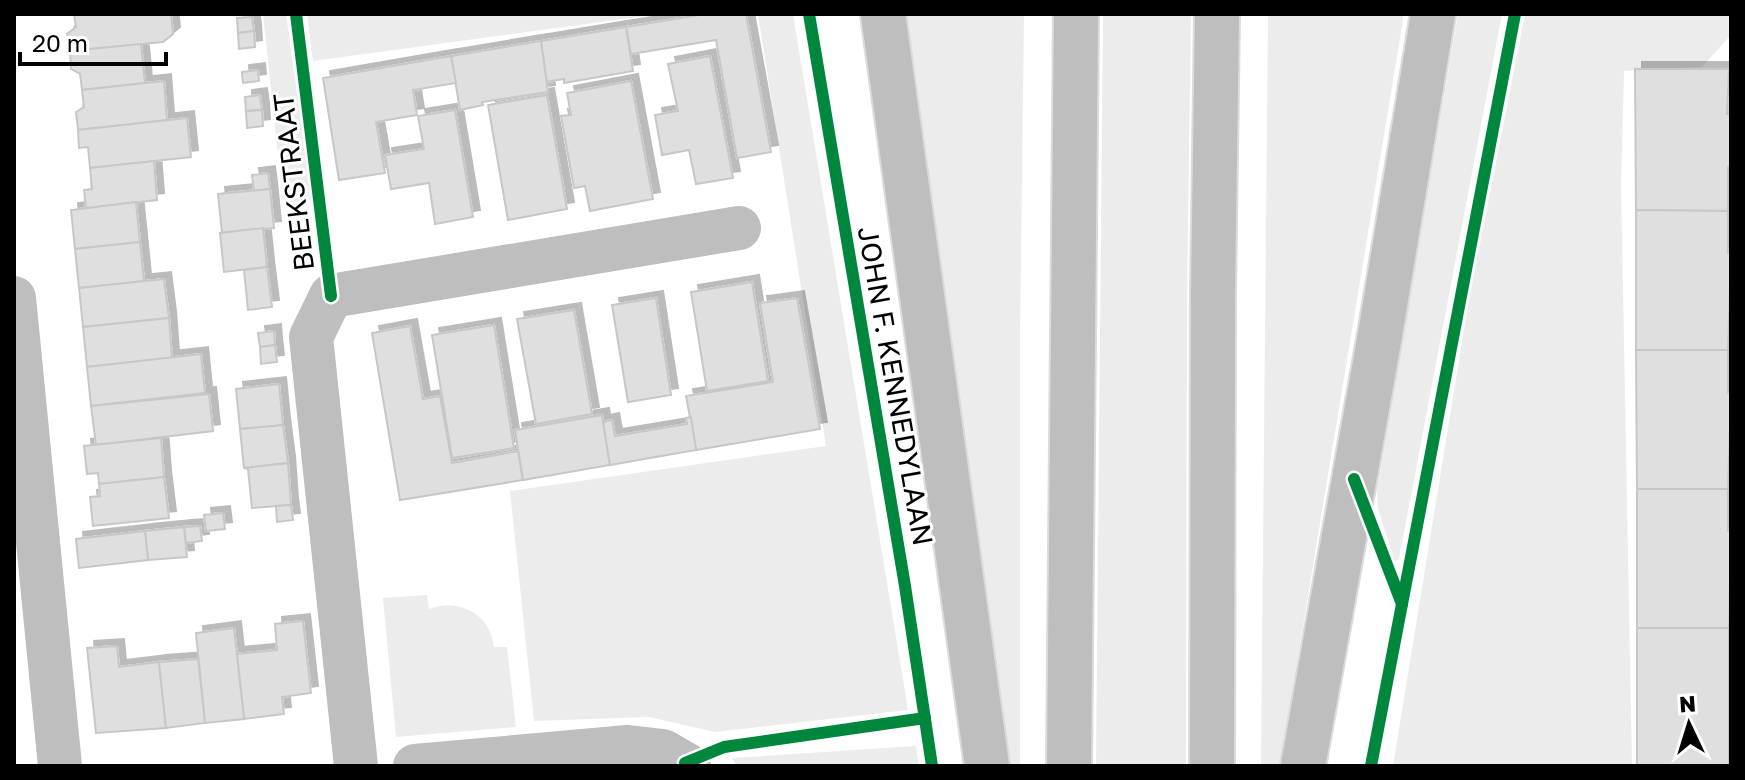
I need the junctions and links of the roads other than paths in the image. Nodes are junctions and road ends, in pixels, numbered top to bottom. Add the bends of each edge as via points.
1 (883, 14) edge
2 (1076, 14) edge
3 (1217, 14) edge
4 (1433, 14) edge
5 (739, 228) dead end
6 (14, 298) edge
7 (60, 766) edge
8 (356, 766) edge
9 (415, 766) edge
10 (689, 766) edge
11 (987, 766) edge
12 (1069, 766) edge
13 (1212, 766) edge
14 (1303, 766) edge

1 - 11 main road
2 - 12 main road
3 - 13 main road
4 - 14 main road
5 - 8 main road, BEEKSTRAAT via 331,296 311,337
6 - 7 main road
9 - 10 main road via 628,747 663,751

